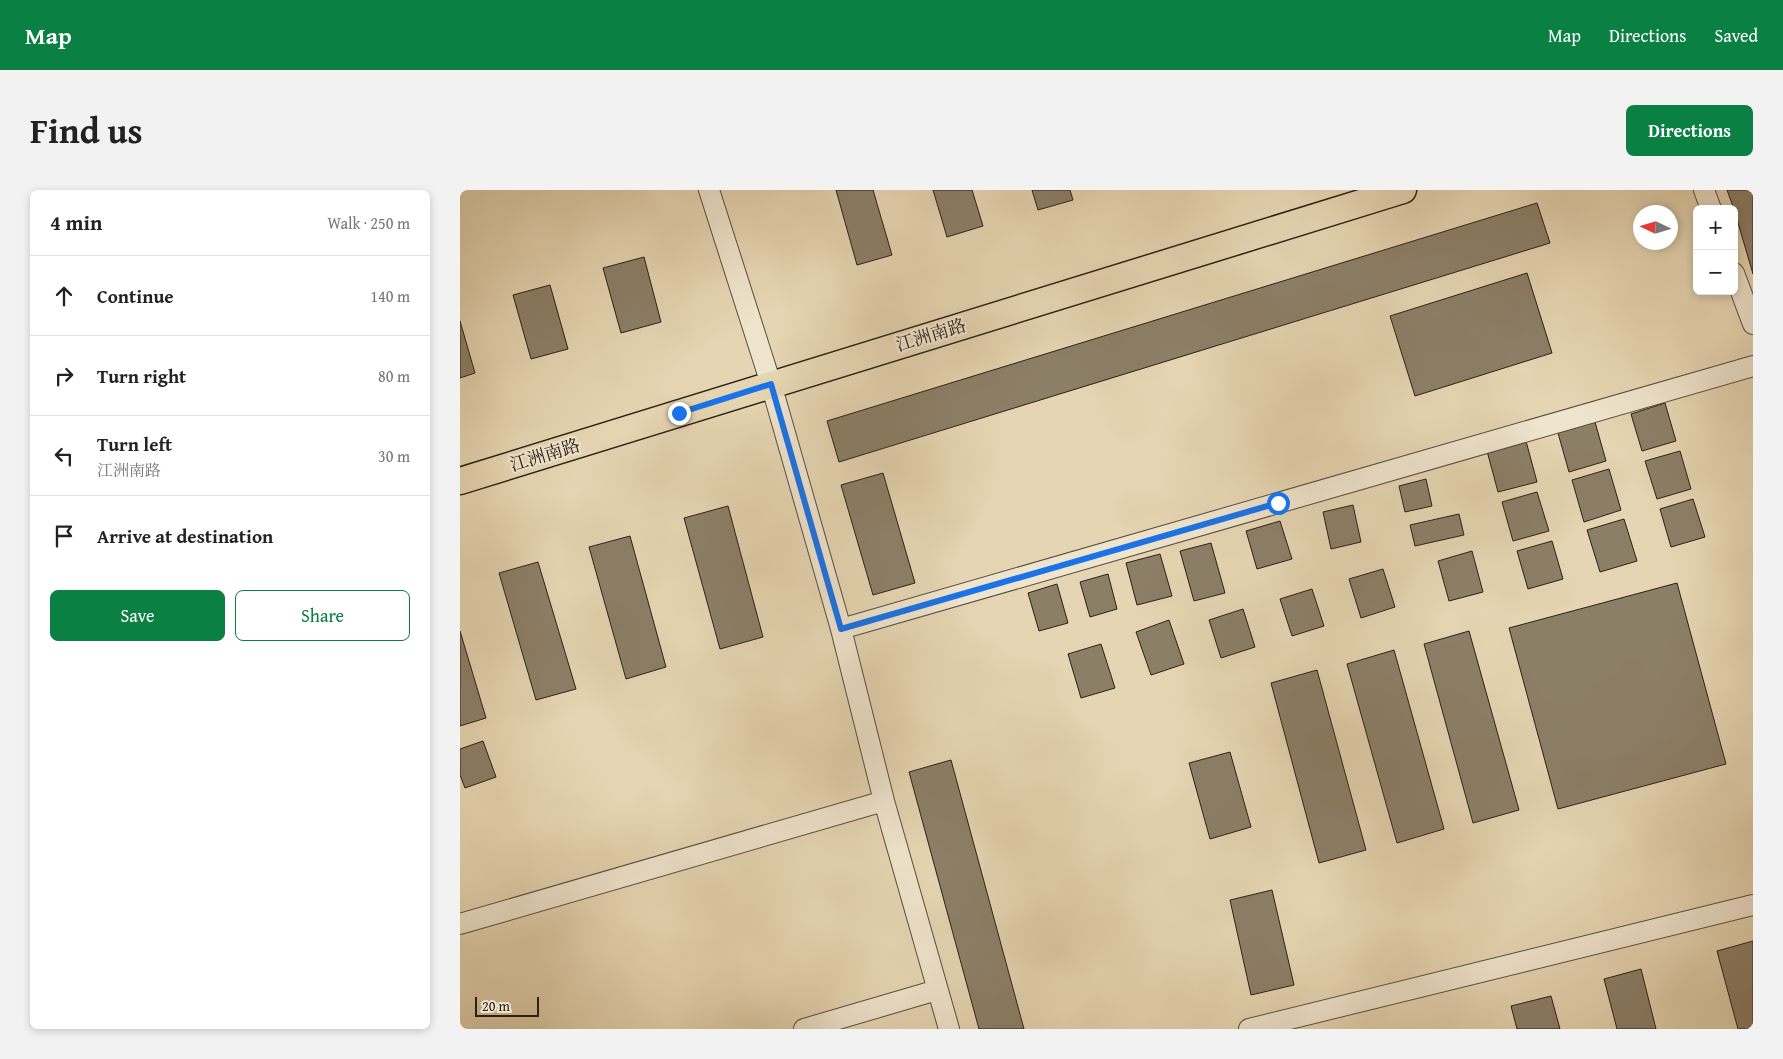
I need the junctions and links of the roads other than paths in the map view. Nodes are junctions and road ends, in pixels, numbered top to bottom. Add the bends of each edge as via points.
1 (709, 190) edge
2 (1403, 190) edge
3 (1704, 190) edge
4 (1710, 205) edge
5 (1738, 284) edge
6 (1753, 324) edge
7 (1753, 366) edge
8 (771, 384) junction
9 (460, 481) edge
10 (841, 629) junction
11 (884, 801) junction
12 (1753, 905) edge
13 (460, 924) edge
14 (937, 990) junction
15 (804, 1029) edge
16 (949, 1029) edge
17 (1249, 1029) edge

1 - 8 street
2 - 8 main road, 江洲南路
3 - 4 street
5 - 6 street
7 - 10 street
8 - 9 main road, 江洲南路
8 - 10 street
10 - 11 street
11 - 13 street
11 - 14 street
12 - 17 street
14 - 15 street
14 - 16 street

